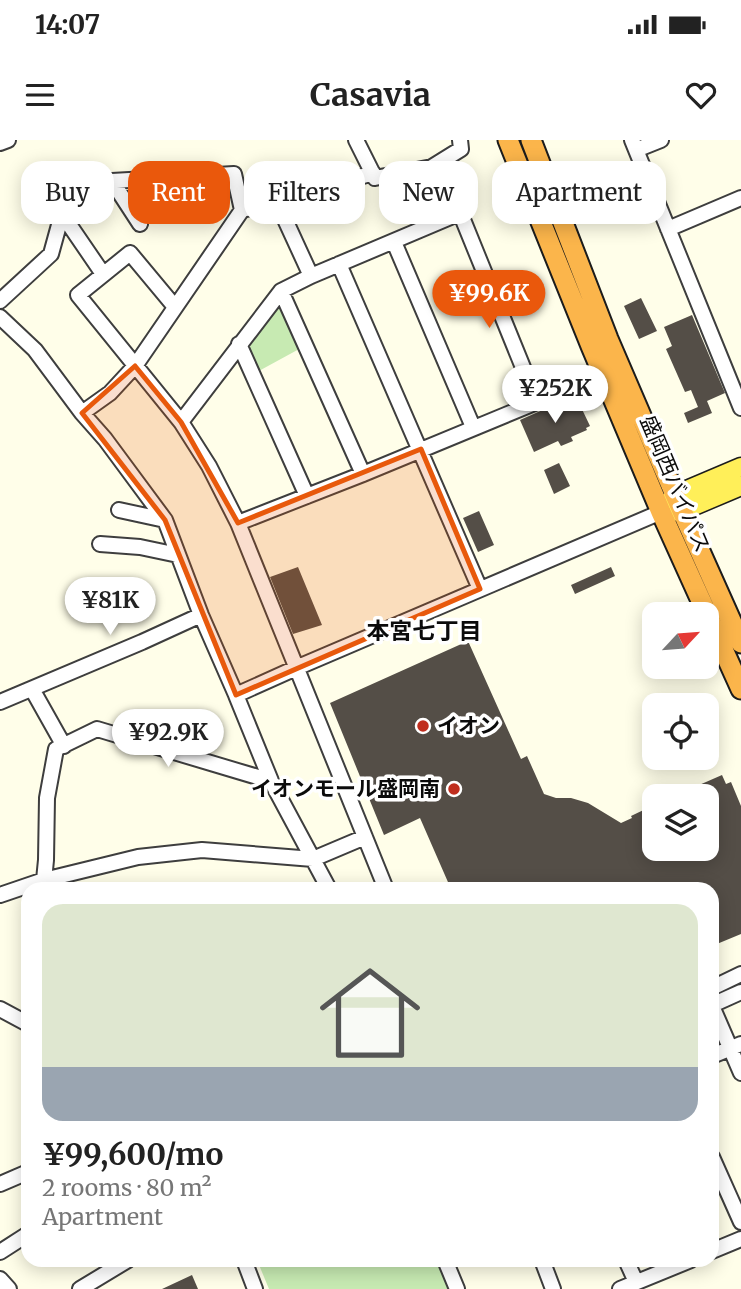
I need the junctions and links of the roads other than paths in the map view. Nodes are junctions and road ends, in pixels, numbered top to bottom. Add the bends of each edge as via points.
1 (8, 140) edge
2 (356, 140) edge
3 (460, 140) edge
4 (508, 140) edge
5 (531, 140) edge
6 (661, 140) edge
7 (0, 143) edge
8 (634, 145) edge
9 (443, 161) edge
10 (373, 173) junction
11 (365, 175) edge
12 (379, 177) edge
13 (114, 181) edge
14 (114, 184) edge
15 (741, 198) edge
16 (128, 206) edge
17 (242, 210) joint
18 (59, 224) edge
19 (69, 224) edge
20 (287, 224) edge
21 (435, 224) edge
22 (464, 224) edge
23 (668, 229) junction
24 (394, 242) junction
25 (339, 264) junction
26 (103, 274) junction
27 (311, 276) junction
28 (281, 291) junction
29 (0, 302) edge
30 (175, 307) junction
31 (0, 317) edge
32 (239, 344) junction
33 (135, 366) junction
34 (583, 382) dead end
35 (537, 402) junction
36 (741, 408) edge
37 (82, 413) junction
38 (181, 422) junction
39 (473, 427) junction
40 (421, 449) junction
41 (741, 467) edge
42 (363, 474) junction
43 (741, 486) edge
44 (307, 496) junction
45 (678, 503) junction
46 (119, 510) dead end
47 (661, 512) junction
48 (165, 520) junction
49 (238, 523) junction
50 (100, 544) dead end
51 (178, 555) junction
52 (481, 589) junction
53 (201, 615) junction
54 (741, 643) edge
55 (296, 668) junction
56 (32, 689) junction
57 (741, 689) edge
58 (236, 695) junction
59 (0, 702) edge
60 (64, 746) junction
61 (271, 781) junction
62 (365, 837) junction
63 (313, 859) junction
64 (44, 880) junction
65 (38, 882) edge
66 (325, 882) edge
67 (383, 882) edge
68 (21, 888) edge
69 (0, 895) edge
70 (741, 974) edge
71 (719, 985) edge
72 (741, 992) edge
73 (719, 1003) edge
74 (0, 1009) edge
75 (719, 1018) edge
76 (21, 1020) edge
77 (736, 1046) edge
78 (719, 1053) edge
79 (741, 1073) edge
80 (719, 1173) edge
81 (21, 1175) edge
82 (0, 1184) edge
83 (741, 1222) edge
84 (21, 1238) edge
85 (741, 1239) edge
86 (719, 1248) edge
87 (0, 1252) edge
88 (116, 1267) edge
89 (247, 1267) edge
90 (448, 1267) edge
91 (545, 1267) edge
92 (627, 1267) edge
93 (675, 1267) edge
94 (0, 1279) edge
95 (628, 1287) edge
96 (9, 1289) edge
97 (80, 1289) edge
98 (255, 1289) edge
99 (457, 1289) edge
100 (554, 1289) edge

1 - 7 street
2 - 10 street
3 - 9 street via 461,149
4 - 47 highway, 盛岡西バイパス
5 - 45 highway, 盛岡西バイパス
6 - 8 street
8 - 23 street
10 - 11 street
10 - 12 street
13 - 17 street via 234,174
14 - 16 street
15 - 23 street
17 - 30 street
18 - 29 street via 51,254
19 - 26 street
20 - 27 street
21 - 24 street
22 - 35 street
23 - 36 street
24 - 25 street
24 - 39 street
25 - 27 street
25 - 40 street
26 - 30 street via 130,253
26 - 33 street via 78,295
27 - 28 street
28 - 32 street
28 - 42 street
30 - 33 street
31 - 37 street via 35,350
32 - 38 street
32 - 44 street
33 - 37 street via 110,393
33 - 38 street
34 - 35 street
35 - 39 street
37 - 48 street
38 - 49 street
39 - 40 street
40 - 42 street
40 - 52 street
41 - 45 main road
42 - 44 street
43 - 45 main road
44 - 49 street
45 - 47 main road
45 - 54 highway, 盛岡西バイパス
46 - 48 street
47 - 52 street
47 - 57 highway, 盛岡西バイパス
48 - 51 street
49 - 55 street
50 - 51 street
51 - 53 street
52 - 55 street
53 - 56 street
53 - 58 street
55 - 58 street
55 - 62 street
56 - 59 street
56 - 60 street
58 - 61 street
60 - 61 street via 97,729
60 - 64 street via 56,749 47,798
61 - 63 street
62 - 63 street
62 - 67 street
63 - 64 street via 202,850 138,857
63 - 66 street
64 - 65 street
68 - 69 street
70 - 71 street
72 - 73 street
74 - 76 street
75 - 77 street
77 - 78 street
77 - 79 street
80 - 83 street
81 - 82 street
84 - 87 street
85 - 86 street
88 - 97 street
89 - 98 street
90 - 99 street
91 - 100 street
92 - 95 street
93 - 95 street
94 - 96 street

